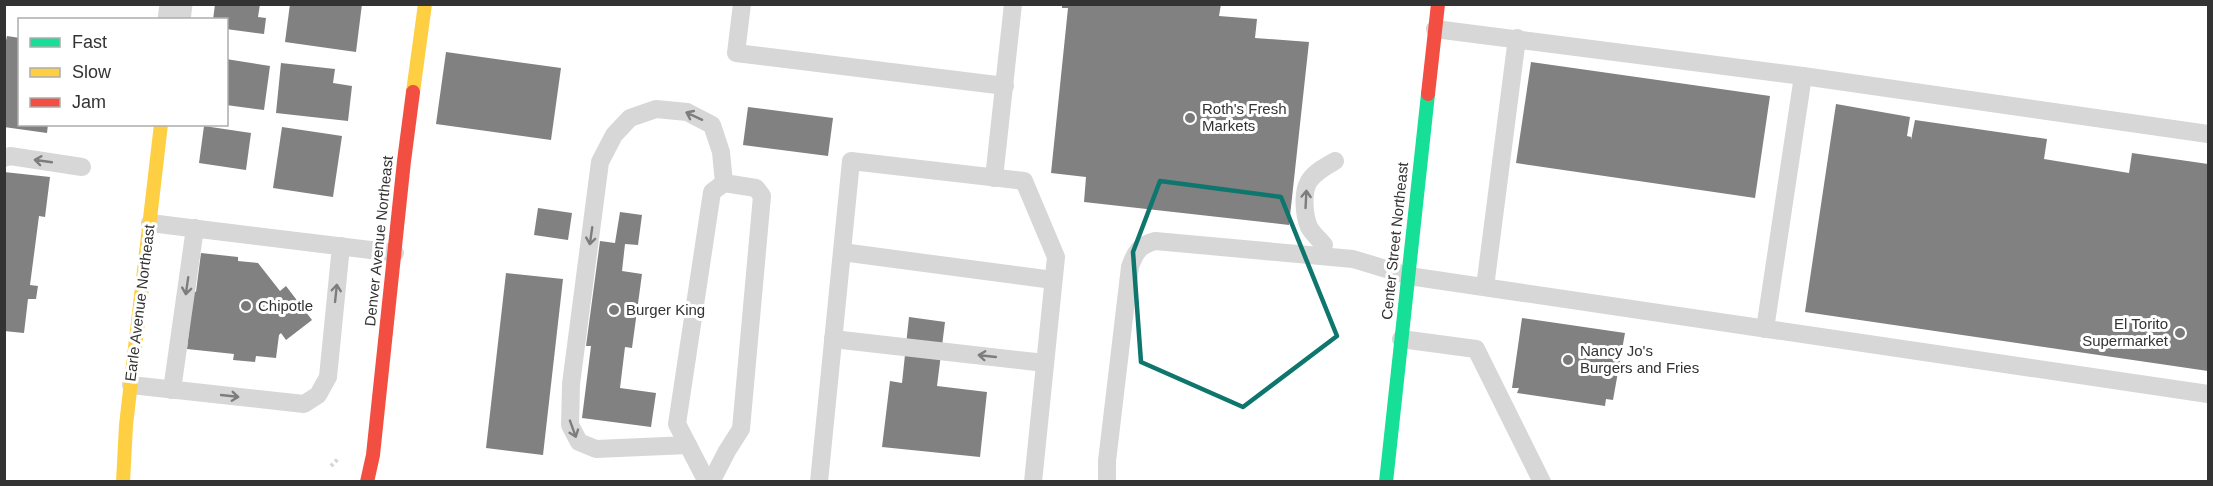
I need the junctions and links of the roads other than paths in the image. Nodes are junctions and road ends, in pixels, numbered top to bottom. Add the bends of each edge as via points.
1 (425, 4) edge
2 (742, 4) edge
3 (1438, 4) edge
4 (1012, 5) edge
5 (1435, 29) junction
6 (1517, 38) junction
7 (1803, 76) junction
8 (1005, 86) junction
9 (161, 126) edge
10 (2208, 134) edge
11 (4, 158) edge
12 (1335, 160) dead end
13 (82, 167) dead end
14 (994, 178) junction
15 (724, 183) junction
16 (150, 223) junction
17 (195, 228) junction
18 (1324, 245) dead end
19 (340, 246) junction
20 (842, 252) junction
21 (395, 253) junction
22 (1408, 276) junction
23 (1053, 280) junction
24 (1485, 287) junction
25 (1765, 328) junction
26 (833, 339) junction
27 (1401, 339) junction
28 (1045, 363) junction
29 (131, 385) junction
30 (172, 390) junction
31 (2208, 394) edge
32 (688, 445) junction
33 (123, 482) edge
34 (367, 482) edge
35 (709, 482) edge
36 (819, 482) edge
37 (1032, 482) edge
38 (1107, 482) edge
39 (1386, 482) edge
40 (1542, 482) edge

1 - 21 street, Denver Avenue Northeast
2 - 8 lane via 735,53
3 - 5 street, Center Street Northeast
4 - 8 lane
5 - 6 lane
5 - 22 street, Center Street Northeast
6 - 7 lane
6 - 24 lane
7 - 10 lane
7 - 25 lane
8 - 14 lane
9 - 16 street, Earle Avenue Northeast
13 -> 11 lane
18 -> 12 lane via 1310,229 1305,195 1309,182
14 - 20 lane via 851,161
14 - 23 lane via 1024,181 1056,256
15 - 32 lane via 712,192 677,424
15 -> 32 lane via 721,152 712,125 687,112 656,109 630,118 614,135 600,162 571,384 570,425 579,442 596,449
15 - 35 lane via 756,188 762,196 741,429
16 - 17 lane
16 - 29 street, Earle Avenue Northeast
17 - 19 lane
17 -> 30 lane
19 - 21 lane
30 -> 19 lane via 304,404 318,395 328,377
20 - 23 lane
20 - 26 lane
21 - 34 street, Denver Avenue Northeast
22 - 24 lane
22 - 27 street, Center Street Northeast
22 - 38 lane via 1353,259 1155,241 1143,244 1130,267
23 - 28 lane
24 - 25 lane
25 - 31 lane
28 -> 26 lane
26 - 36 lane
27 - 39 street, Center Street Northeast
27 - 40 lane via 1476,349
28 - 37 lane
29 - 30 lane
29 - 33 street, Earle Avenue Northeast
32 - 35 lane

